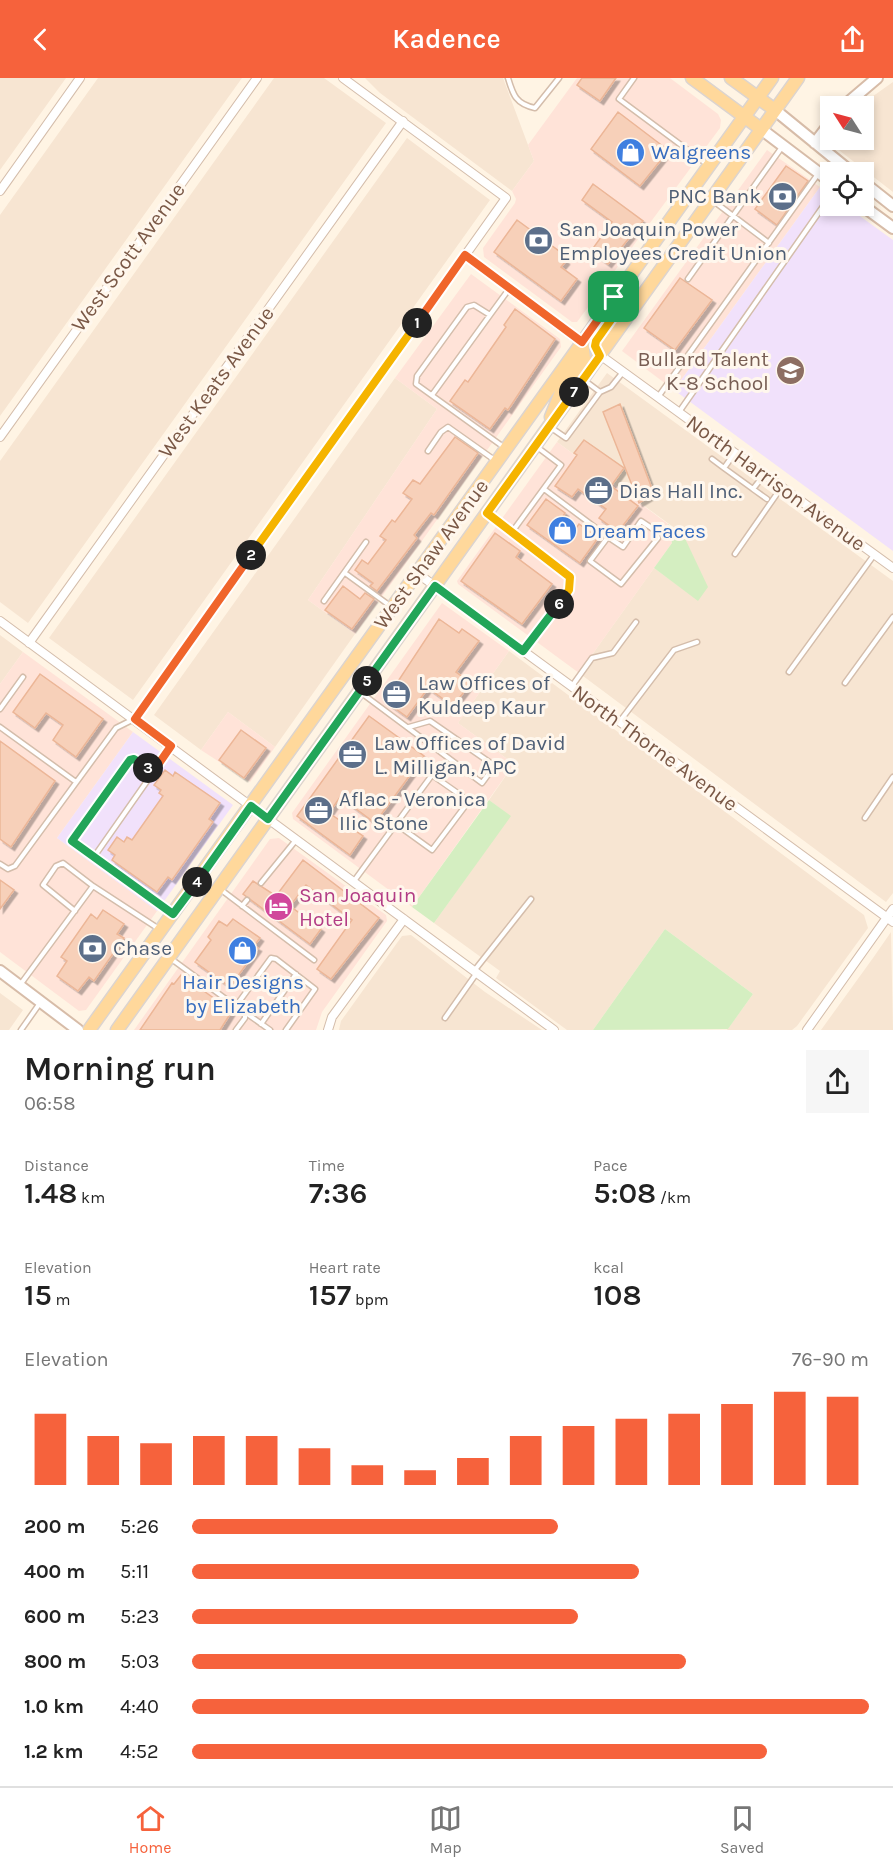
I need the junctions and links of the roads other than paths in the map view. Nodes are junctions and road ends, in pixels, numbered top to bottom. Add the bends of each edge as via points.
1 (80, 78) edge
2 (256, 78) edge
3 (343, 78) edge
4 (507, 78) edge
5 (559, 78) edge
6 (634, 78) edge
7 (692, 78) edge
8 (731, 78) edge
9 (772, 78) edge
10 (798, 78) edge
11 (877, 78) edge
12 (856, 96) edge
13 (758, 98) junction
14 (775, 110) junction
15 (744, 117) junction
16 (403, 121) junction
17 (761, 129) junction
18 (820, 136) edge
19 (815, 143) junction
20 (783, 146) junction
21 (839, 162) edge
22 (709, 165) junction
23 (819, 173) joint
24 (0, 191) edge
25 (874, 191) edge
26 (711, 200) junction
27 (893, 206) edge
28 (820, 211) edge
29 (874, 214) edge
30 (733, 216) junction
31 (893, 228) edge
32 (769, 243) junction
33 (465, 255) junction
34 (688, 279) dead end
35 (509, 288) junction
36 (614, 297) junction
37 (490, 315) junction
38 (582, 342) junction
39 (600, 356) junction
40 (623, 372) junction
41 (583, 379) junction
42 (600, 392) junction
43 (432, 396) junction
44 (658, 397) junction
45 (678, 412) junction
46 (547, 429) junction
47 (0, 437) edge
48 (535, 446) junction
49 (506, 449) junction
50 (428, 451) dead end
51 (735, 453) junction
52 (712, 459) dead end
53 (497, 461) junction
54 (724, 468) junction
55 (765, 475) junction
56 (782, 487) junction
57 (544, 489) junction
58 (753, 489) junction
59 (767, 499) dead end
60 (487, 513) junction
61 (512, 532) junction
62 (608, 537) junction
63 (366, 542) dead end
64 (735, 554) dead end
65 (874, 555) junction
66 (893, 568) edge
67 (345, 573) junction
68 (417, 573) junction
69 (435, 586) junction
70 (324, 601) dead end
71 (392, 608) junction
72 (893, 617) edge
73 (0, 621) edge
74 (636, 622) dead end
75 (29, 642) junction
76 (696, 642) dead end
77 (523, 651) junction
78 (789, 672) dead end
79 (23, 676) dead end
80 (845, 683) dead end
81 (572, 687) junction
82 (359, 692) junction
83 (0, 709) edge
84 (135, 719) junction
85 (619, 721) junction
86 (0, 727) edge
87 (409, 727) junction
88 (171, 746) junction
89 (153, 772) junction
90 (893, 777) edge
91 (76, 782) junction
92 (251, 806) junction
93 (865, 818) dead end
94 (268, 819) junction
95 (396, 824) junction
96 (297, 839) junction
97 (96, 857) junction
98 (0, 864) edge
99 (354, 881) junction
100 (261, 883) dead end
101 (93, 886) junction
102 (219, 889) junction
103 (531, 899) dead end
104 (247, 900) dead end
105 (242, 906) junction
106 (893, 909) edge
107 (75, 911) junction
108 (173, 914) junction
109 (404, 920) junction
110 (890, 920) edge
111 (162, 930) junction
112 (170, 957) junction
113 (314, 960) dead end
114 (0, 971) edge
115 (475, 973) junction
116 (296, 974) junction
117 (20, 986) junction
118 (41, 1002) junction
119 (236, 1006) junction
120 (245, 1013) junction
121 (445, 1018) dead end
122 (261, 1024) junction
123 (266, 1029) edge
124 (21, 1030) edge
125 (78, 1030) edge
126 (89, 1030) edge
127 (117, 1030) edge
128 (236, 1030) edge
129 (286, 1030) edge
130 (328, 1030) edge
131 (554, 1030) edge
132 (807, 1030) edge

1 - 24 street
2 - 47 street, West Scott Avenue
3 - 16 street
4 - 5 lane via 514,98 535,108
6 - 22 lane via 619,99
7 - 15 main road
8 - 13 main road
9 - 13 main road, West Shaw Avenue
10 - 14 main road, West Shaw Avenue
11 - 12 main road
13 - 14 main road
13 - 15 main road, West Shaw Avenue
14 - 17 main road, West Shaw Avenue
14 - 19 main road
15 - 17 main road
15 - 22 main road, West Shaw Avenue
16 - 33 street via 506,198
16 - 75 street, West Keats Avenue
17 - 20 main road
17 - 26 main road, West Shaw Avenue
18 - 19 main road
19 - 21 main road
20 - 23 main road
20 - 30 lane
22 - 36 main road, West Shaw Avenue
23 - 32 lane
25 - 27 main road
26 - 30 lane
26 - 39 main road, West Shaw Avenue
28 - 45 lane
29 - 31 main road
30 - 32 lane
30 - 34 lane
32 - 44 lane
33 - 35 street
33 - 84 street
35 - 37 lane
35 - 38 street
36 - 38 main road, West Shaw Avenue
36 - 39 main road via 618,310 596,341
37 - 43 lane
37 - 43 lane via 474,305 467,307 417,376 416,384
38 - 46 main road via 584,358 561,392
38 - 49 main road, West Shaw Avenue
39 - 40 street, North Harrison Avenue
39 - 41 main road, West Shaw Avenue
40 - 42 lane via 611,387
40 - 44 street, North Harrison Avenue
41 - 42 lane
41 - 46 main road, West Shaw Avenue
42 - 46 lane via 566,438
43 - 49 lane
44 - 45 street, North Harrison Avenue
45 - 51 street, North Harrison Avenue
46 - 48 main road, West Shaw Avenue
48 - 57 lane via 561,465
48 - 60 main road, West Shaw Avenue
49 - 53 main road, West Shaw Avenue
50 - 53 lane via 448,427
51 - 54 lane
51 - 55 street, North Harrison Avenue
52 - 54 lane
53 - 68 main road, West Shaw Avenue
54 - 58 lane
55 - 56 street, North Harrison Avenue
55 - 58 lane
56 - 64 lane
56 - 65 street, North Harrison Avenue
57 - 61 lane
57 - 62 lane
58 - 59 lane
60 - 61 lane
60 - 69 main road, West Shaw Avenue
61 - 77 lane via 565,572 571,583
62 - 62 lane via 591,561 621,584 658,537 641,521 623,547
63 - 67 lane
65 - 66 street, North Harrison Avenue
65 - 78 lane
67 - 70 lane
67 - 71 lane
68 - 69 street, North Thorne Avenue
68 - 71 main road, West Shaw Avenue
69 - 77 street, North Thorne Avenue
69 - 82 main road, West Shaw Avenue
71 - 92 main road, West Shaw Avenue
72 - 80 lane
73 - 75 street
74 - 81 lane via 613,653 592,658
75 - 84 street
76 - 85 lane via 674,650
77 - 81 street, North Thorne Avenue
79 - 83 lane
81 - 85 street, North Thorne Avenue
82 - 87 lane
82 - 94 main road, West Shaw Avenue
84 - 88 street
84 - 91 lane via 116,728
85 - 110 street, North Thorne Avenue
86 - 91 lane
87 - 87 lane via 482,783 493,768 430,721
88 - 89 lane
88 - 92 street
89 - 97 lane
89 - 97 lane via 130,760 75,834 72,841
90 - 93 lane
91 - 98 lane via 15,866 8,869
92 - 94 street
92 - 108 main road, West Shaw Avenue
94 - 96 street
94 - 102 main road, West Shaw Avenue
95 - 95 lane via 432,775 469,801 432,850
95 - 99 lane
96 - 99 street
96 - 100 lane
97 - 108 lane
99 - 109 street
101 - 107 lane
101 - 107 lane via 63,863 43,885
101 - 111 lane
102 - 105 lane
102 - 112 main road, West Shaw Avenue
103 - 115 lane
104 - 105 lane
105 - 113 lane
106 - 110 street
107 - 117 lane
108 - 111 main road, West Shaw Avenue
109 - 115 street
109 - 130 street via 332,1017
110 - 132 street
111 - 126 main road, West Shaw Avenue
112 - 119 lane
112 - 127 main road, West Shaw Avenue
114 - 117 main road
115 - 121 lane
115 - 131 street
116 - 119 lane via 271,958
116 - 122 lane
116 - 129 lane via 315,989
117 - 118 main road
118 - 124 lane
118 - 125 main road
119 - 120 lane
120 - 122 lane
120 - 128 lane
122 - 123 lane

